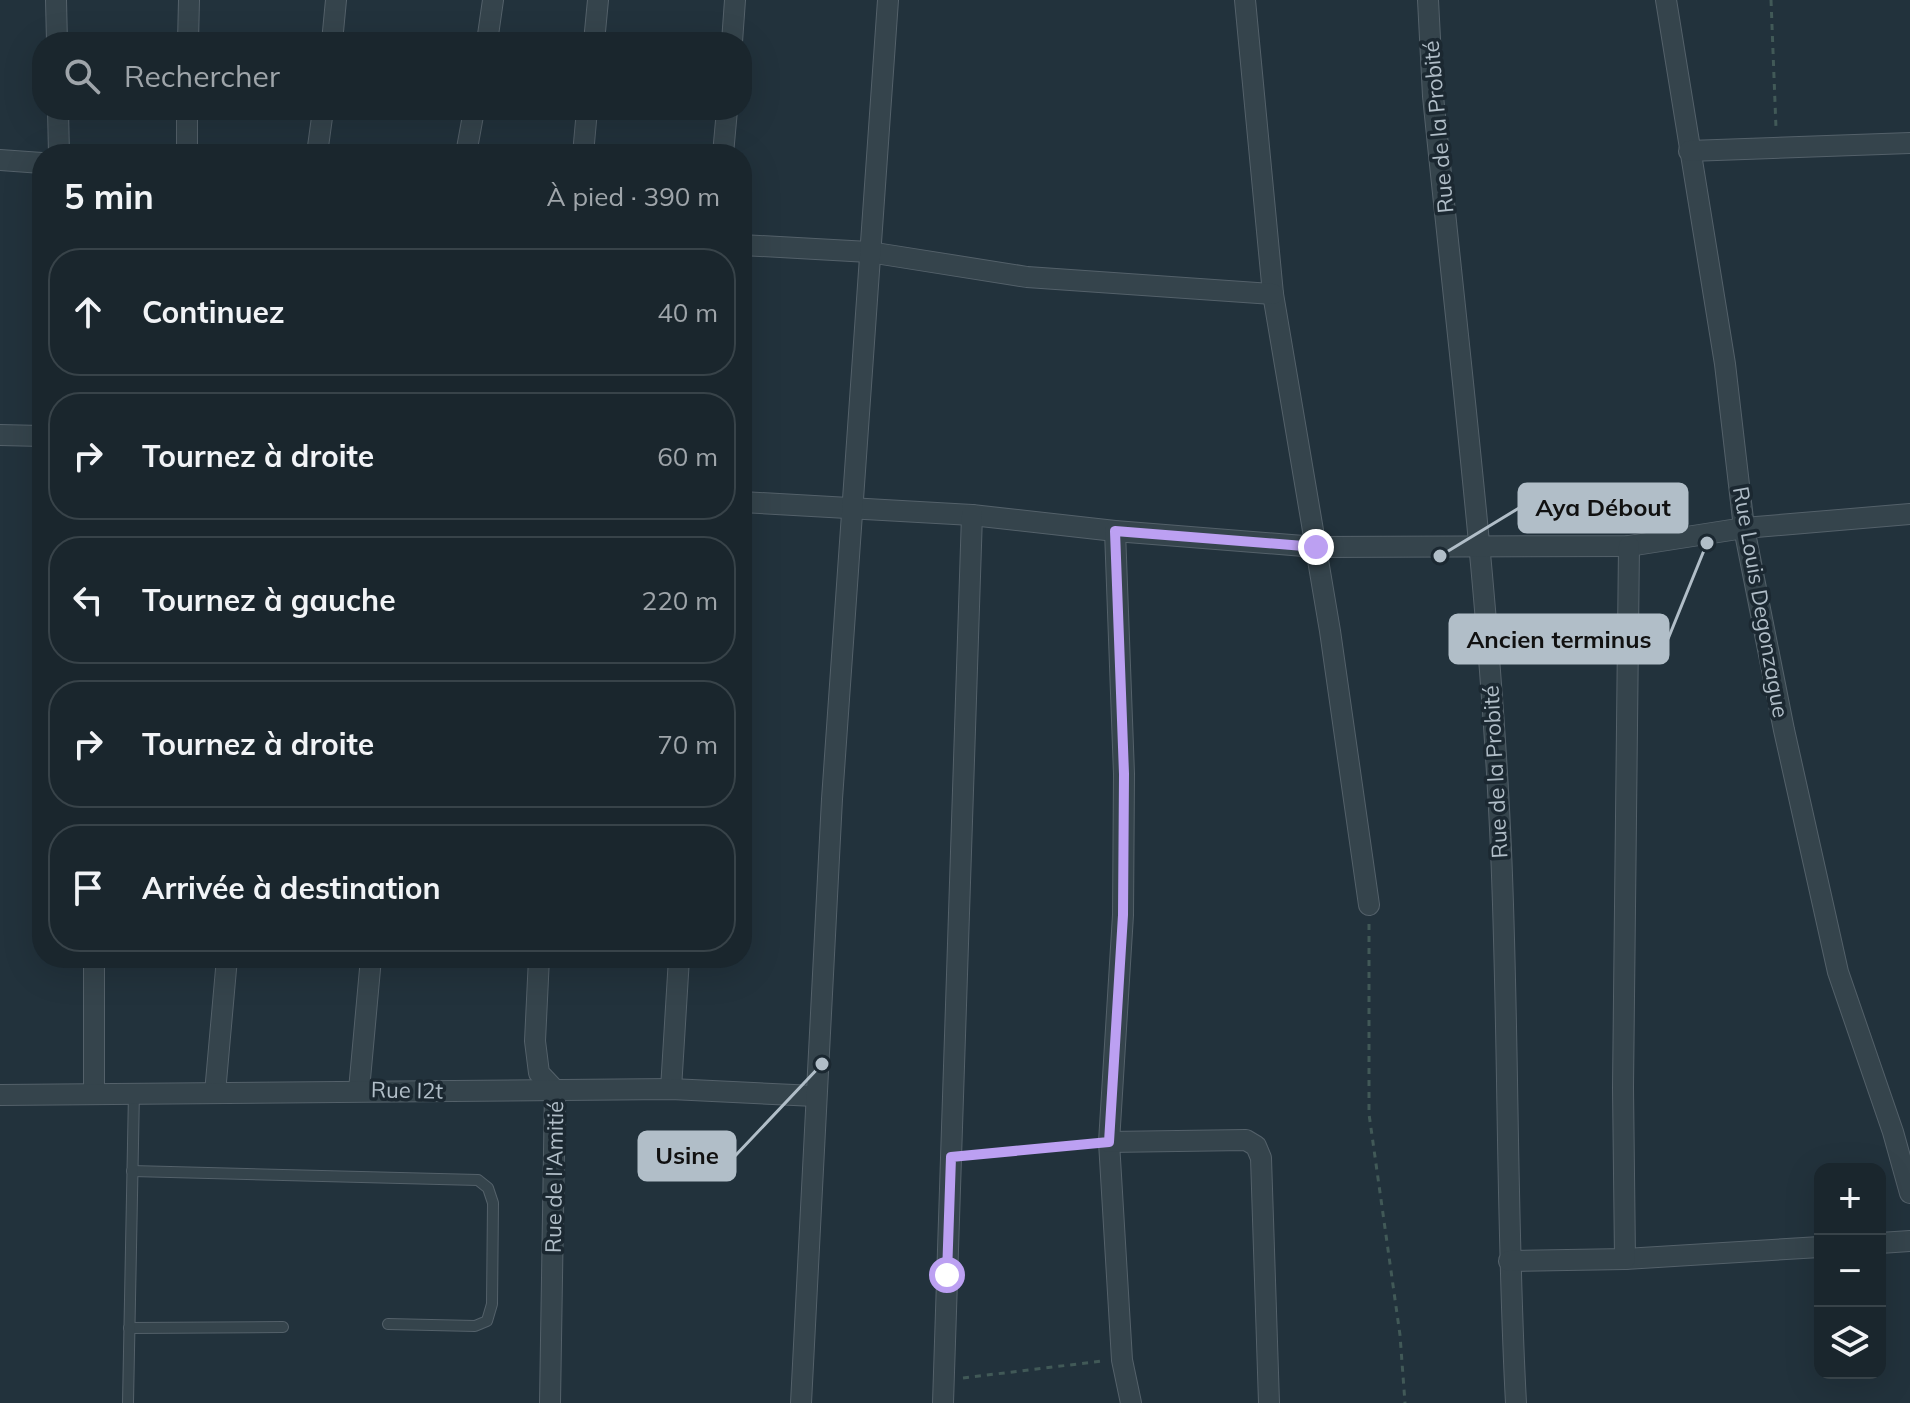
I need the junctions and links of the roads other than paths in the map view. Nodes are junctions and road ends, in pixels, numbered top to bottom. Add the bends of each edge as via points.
1 (56, 0) edge
2 (189, 0) edge
3 (336, 0) edge
4 (493, 0) edge
5 (598, 0) edge
6 (735, 0) edge
7 (888, 0) edge
8 (1245, 0) edge
9 (1428, 0) edge
10 (1666, 0) edge
11 (57, 32) edge
12 (188, 32) edge
13 (333, 32) edge
14 (488, 32) edge
15 (595, 32) edge
16 (733, 32) edge
17 (58, 120) edge
18 (187, 120) edge
19 (322, 120) edge
20 (472, 120) edge
21 (586, 120) edge
22 (726, 120) edge
23 (1910, 143) edge
24 (59, 144) edge
25 (187, 144) edge
26 (318, 144) edge
27 (468, 144) edge
28 (584, 144) edge
29 (724, 144) edge
30 (1689, 151) junction
31 (0, 160) edge
32 (32, 162) edge
33 (752, 246) edge
34 (869, 252) junction
35 (1273, 294) junction
36 (0, 435) edge
37 (32, 436) edge
38 (752, 502) edge
39 (851, 507) junction
40 (1910, 514) edge
41 (972, 515) junction
42 (1744, 528) junction
43 (1115, 531) junction
44 (1478, 546) junction
45 (1629, 546) junction
46 (1316, 547) junction
47 (1369, 905) road end
48 (94, 968) edge
49 (226, 968) edge
50 (370, 968) edge
51 (539, 968) edge
52 (678, 968) edge
53 (671, 1089) junction
54 (359, 1090) junction
55 (555, 1090) junction
56 (94, 1092) junction
57 (134, 1092) junction
58 (215, 1093) junction
59 (0, 1095) edge
60 (815, 1096) junction
61 (1109, 1142) junction
62 (132, 1171) junction
63 (1910, 1193) edge
64 (1910, 1241) edge
65 (1886, 1243) edge
66 (1814, 1247) edge
67 (1625, 1259) junction
68 (1509, 1261) junction
69 (388, 1324) dead end
70 (283, 1327) dead end
71 (129, 1328) junction
72 (128, 1403) edge
73 (550, 1403) edge
74 (801, 1403) edge
75 (943, 1403) edge
76 (1131, 1403) edge
77 (1269, 1403) edge
78 (1516, 1403) edge

1 - 11 street
2 - 12 street
3 - 13 street
4 - 14 street
5 - 15 street
6 - 16 street
7 - 34 street
8 - 35 street
9 - 44 street, Rue de la Probité
10 - 30 street, Rue Louis Degonzague
17 - 24 street
18 - 25 street
19 - 26 street
20 - 27 street
21 - 28 street
22 - 29 street
23 - 30 street
30 - 42 street, Rue Louis Degonzague via 1725,364
31 - 32 street
33 - 34 street
34 - 35 street via 1027,277
34 - 39 street
35 - 46 street
36 - 37 street
38 - 39 street
39 - 41 street
39 - 60 street
40 - 42 street
41 - 43 street
41 - 75 street
42 - 45 street
42 - 63 street, Rue Louis Degonzague via 1828,935
43 - 46 street
43 - 61 street via 1124,899
44 - 45 street
44 - 46 street
44 - 68 street, Rue de la Probité via 1501,850
45 - 67 street
46 - 47 street
48 - 56 street
49 - 58 street
50 - 54 street
51 - 55 street, Rue de l'Amitié via 539,1073
52 - 53 street
53 - 55 street, Rue I2t
53 - 60 street, Rue I2t
54 - 55 street, Rue I2t
54 - 58 street, Rue I2t
55 - 73 street, Rue de l'Amitié
56 - 57 street, Rue I2t
56 - 59 street, Rue I2t
57 - 58 street, Rue I2t
57 - 62 lane
60 - 74 street
61 - 76 street via 1122,1360
61 - 77 street via 1246,1140 1256,1146 1261,1158
62 - 69 lane via 478,1180 488,1188 493,1203 492,1304 487,1321 475,1326
62 - 71 lane
64 - 65 street
66 - 67 street
67 - 68 street
68 - 78 street, Rue de la Probité
70 - 71 lane
71 - 72 lane

